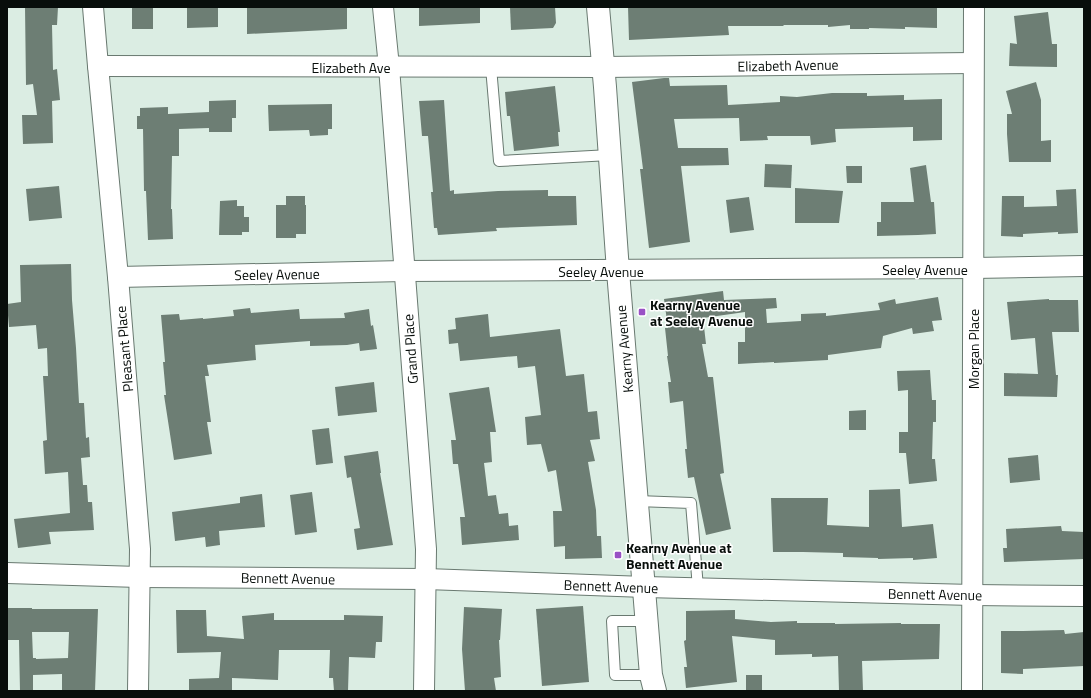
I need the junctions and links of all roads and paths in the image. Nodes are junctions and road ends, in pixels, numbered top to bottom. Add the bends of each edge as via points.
1 (93, 7) edge
2 (383, 7) edge
3 (598, 7) edge
4 (974, 7) edge
5 (973, 63) junction
6 (98, 66) junction
7 (389, 67) junction
8 (491, 67) junction
9 (603, 67) junction
10 (610, 155) junction
11 (1084, 266) edge
12 (973, 268) junction
13 (404, 271) junction
14 (618, 271) junction
15 (118, 277) junction
16 (637, 501) junction
17 (7, 573) edge
18 (139, 576) junction
19 (426, 579) junction
20 (645, 587) junction
21 (698, 588) junction
22 (973, 595) junction
23 (1084, 596) edge
24 (647, 620) junction
25 (653, 683) edge
26 (138, 691) edge
27 (424, 691) edge
28 (972, 691) edge

1 - 6 street, Pleasant Place
2 - 7 street, Grand Place
3 - 9 main road, Kearny Avenue
4 - 5 street, Morgan Place
5 - 9 street, Elizabeth Avenue
5 - 12 street, Morgan Place
6 - 7 street, Elizabeth Ave
6 - 15 street, Pleasant Place
7 - 8 street, Elizabeth Ave
7 - 13 street, Grand Place
8 - 9 street, Elizabeth Ave
8 - 10 lane via 499,161
9 - 10 main road, Kearny Avenue
10 - 14 main road, Kearny Avenue
11 - 12 street, Seeley Avenue
12 - 14 street, Seeley Avenue
12 - 22 street, Morgan Place
13 - 14 street, Seeley Avenue
13 - 15 street, Seeley Avenue
13 - 19 street, Grand Place via 426,549
14 - 16 main road, Kearny Avenue
15 - 18 street, Pleasant Place via 140,549
16 - 20 main road, Kearny Avenue
16 - 21 lane via 691,503
17 - 18 street, Bennett Avenue
18 - 19 street, Bennett Avenue
18 - 26 street, Pleasant Place
19 - 20 street, Bennett Avenue
19 - 27 street, Grand Place
20 - 21 street, Bennett Avenue
20 - 24 main road, Kearny Avenue
21 - 22 street, Bennett Avenue
22 - 23 street, Bennett Avenue
22 - 28 street, Morgan Place
24 - 25 main road, Kearny Avenue
24 - 25 lane via 612,622 615,675

